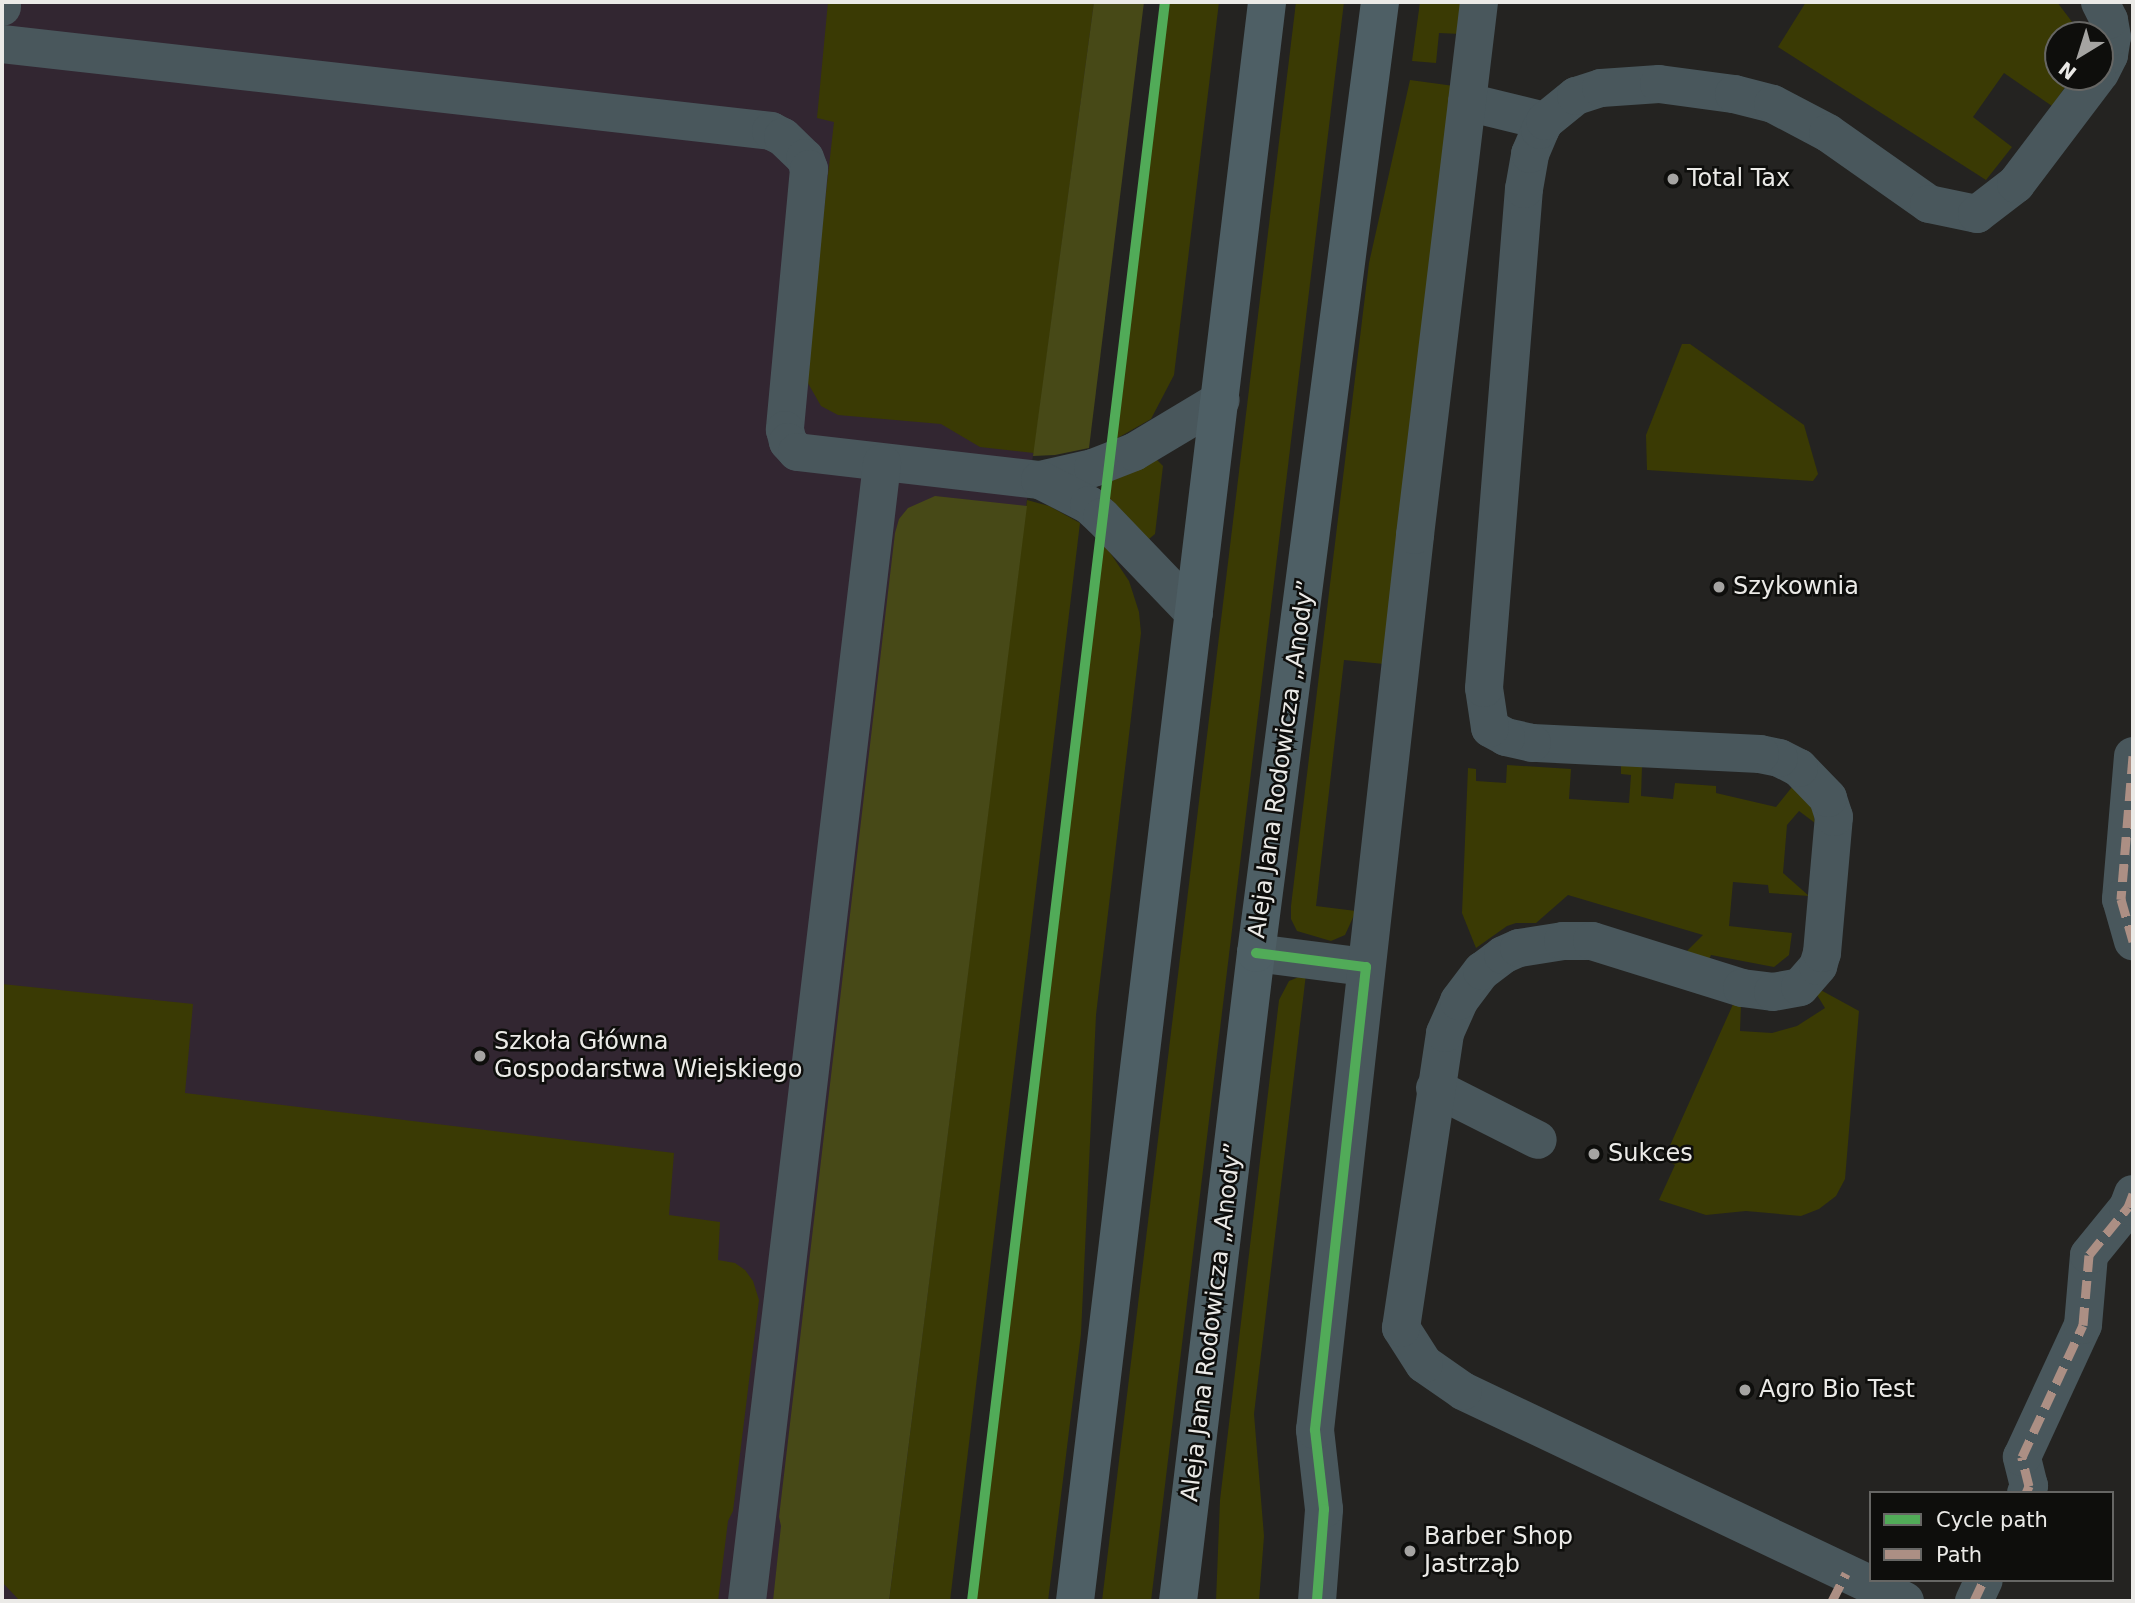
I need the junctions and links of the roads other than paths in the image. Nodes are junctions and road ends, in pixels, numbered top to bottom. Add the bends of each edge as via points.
1 (2, 2) edge
2 (1268, 2) edge
3 (1380, 2) edge
4 (1479, 2) edge
5 (2100, 2) edge
6 (2, 7) edge
7 (2109, 21) edge
8 (2, 44) edge
9 (2086, 91) edge
10 (1467, 102) junction
11 (1545, 121) junction
12 (1220, 400) junction
13 (882, 463) junction
14 (1040, 480) junction
15 (1194, 613) junction
16 (2133, 756) edge
17 (2133, 941) edge
18 (1256, 953) junction
19 (1366, 967) junction
20 (1435, 1088) junction
21 (1538, 1140) dead end
22 (2133, 1194) edge
23 (2027, 1491) edge
24 (1983, 1582) edge
25 (1839, 1587) edge
26 (747, 1601) edge
27 (1075, 1601) edge
28 (1178, 1601) edge
29 (1317, 1601) edge
30 (1905, 1601) edge
31 (1974, 1601) edge

1 - 6 street
2 - 12 main road
3 - 18 main road, Aleja Jana Rodowicza „Anody”
4 - 10 street
5 - 7 street
8 - 13 street via 771,131 793,146 809,169 785,430 788,442 797,452 809,455
9 - 11 street via 2016,184 1977,214 1929,204 1828,133 1773,104 1734,94 1659,84 1601,88 1576,96
10 - 11 street
10 - 19 street
11 - 20 street via 1530,153 1524,189 1484,688 1490,728 1532,743 1760,754 1799,768 1828,798 1834,817 1822,953 1818,966 1800,987 1773,992 1731,985 1591,941 1519,948 1482,971 1459,1001 1445,1033
12 - 14 street via 1134,452 1093,468
12 - 15 main road
13 - 14 street
13 - 26 street
14 - 15 street via 1089,505
15 - 27 main road
16 - 17 street via 2121,899
18 - 19 street
18 - 28 main road, Aleja Jana Rodowicza „Anody”
19 - 29 street via 1315,1430 1325,1509
20 - 21 street
20 - 25 street via 1401,1328 1424,1364 1462,1391
22 - 23 street via 2128,1207 2089,1255 2083,1325 2022,1457
24 - 31 street
25 - 30 street

